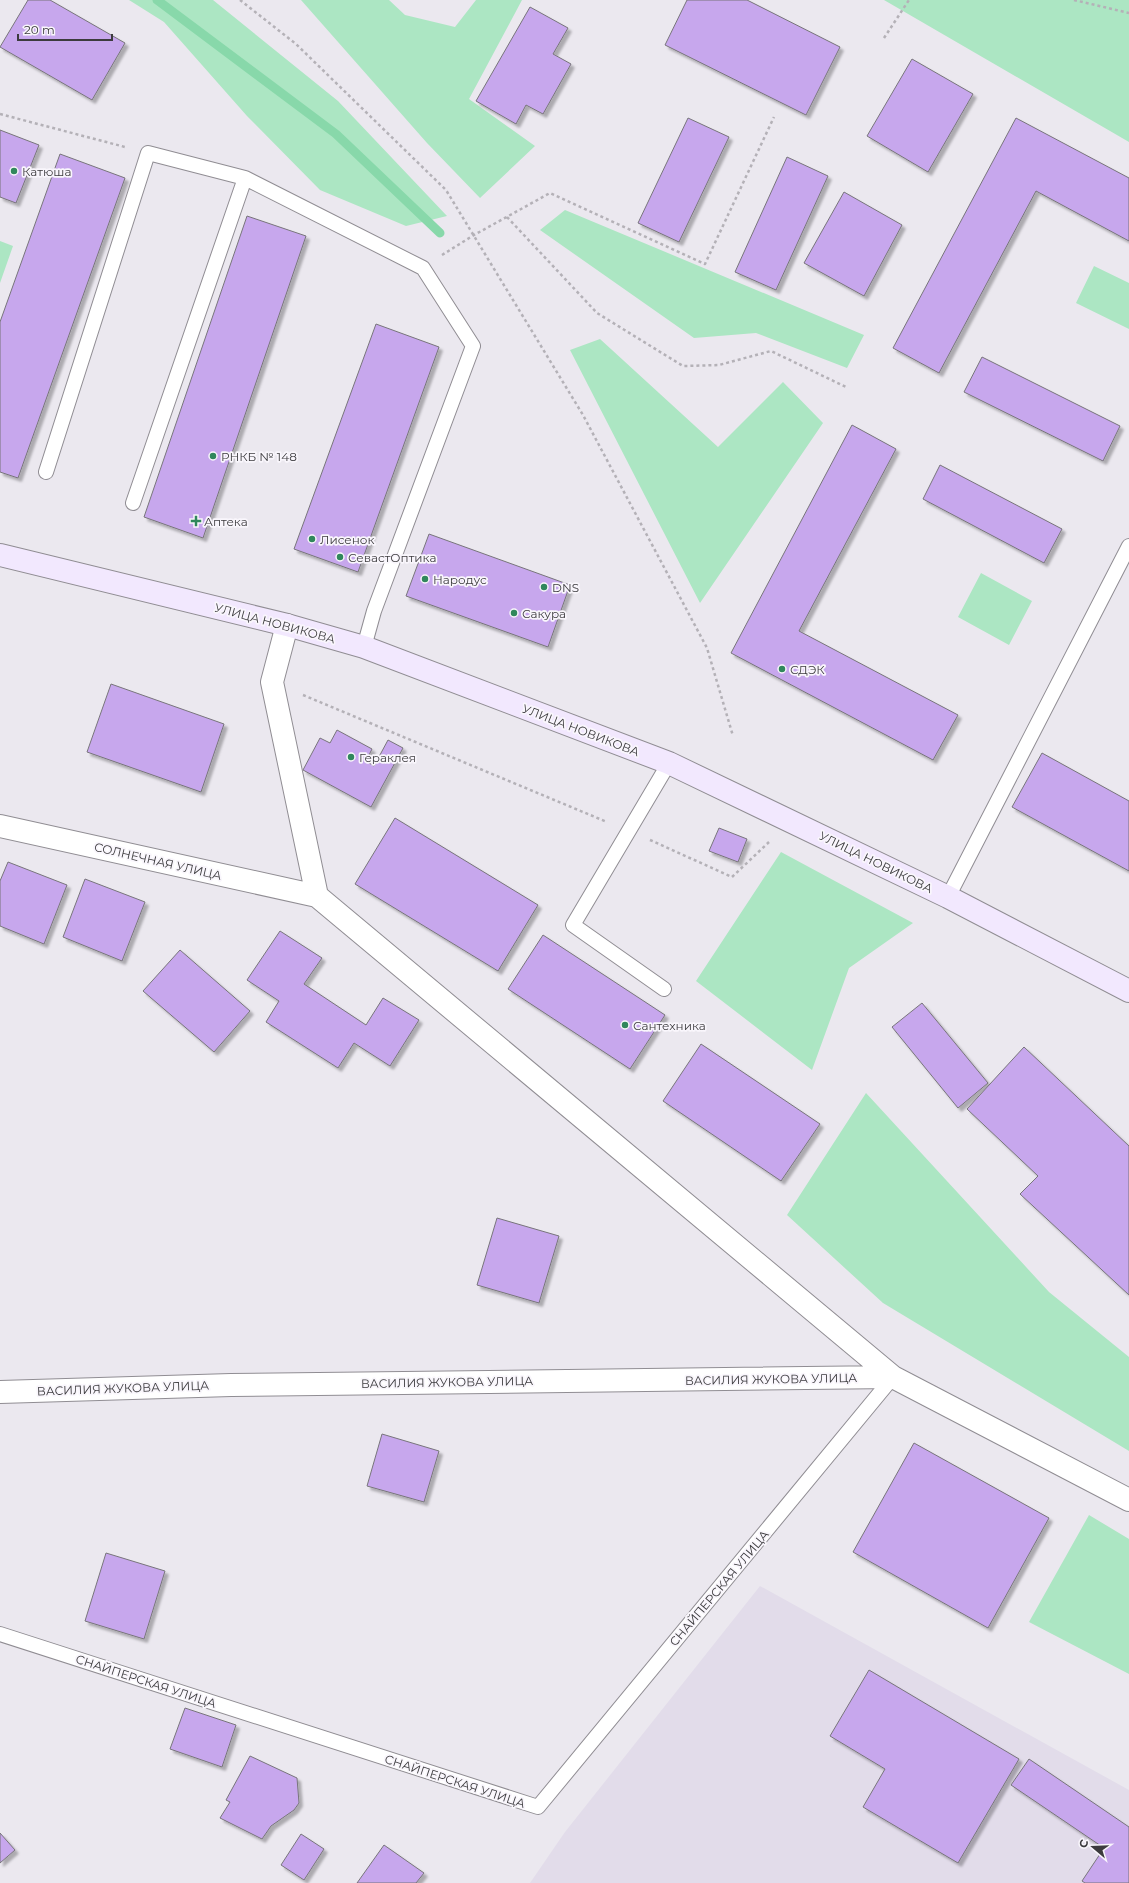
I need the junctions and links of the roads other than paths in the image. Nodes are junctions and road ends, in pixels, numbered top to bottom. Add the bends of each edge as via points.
1 (245, 178) junction
2 (46, 472) dead end
3 (134, 503) dead end
4 (1129, 546) edge
5 (0, 556) edge
6 (287, 625) junction
7 (364, 647) junction
8 (669, 763) junction
9 (0, 826) edge
10 (317, 896) junction
11 (948, 897) junction
12 (664, 990) dead end
13 (1129, 992) edge
14 (894, 1377) junction
15 (0, 1392) edge
16 (1129, 1500) edge
17 (0, 1634) edge

1 - 2 lane via 148,154
1 - 3 lane
1 - 7 lane via 423,268 473,346 374,610
4 - 11 lane
5 - 6 main road, УЛИЦА НОВИКОВА
6 - 7 main road, УЛИЦА НОВИКОВА
6 - 10 street via 272,682
7 - 8 main road, УЛИЦА НОВИКОВА
8 - 11 main road, УЛИЦА НОВИКОВА
8 - 12 lane via 573,925
9 - 10 street, СОЛНЕЧНАЯ УЛИЦА
10 - 14 street
11 - 13 main road, УЛИЦА НОВИКОВА
14 - 15 street, ВАСИЛИЯ ЖУКОВА УЛИЦА via 232,1385
14 - 16 street
14 - 17 lane, СНАЙПЕРСКАЯ УЛИЦА via 538,1807

